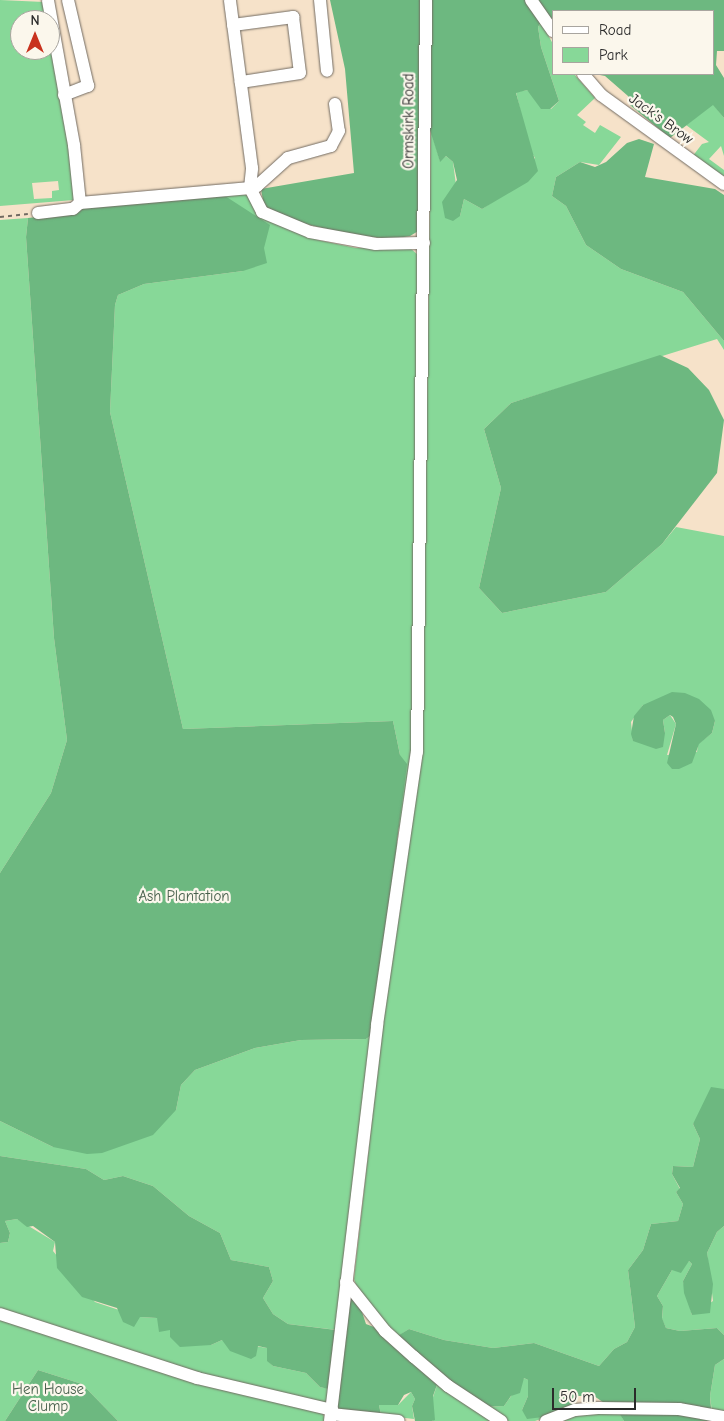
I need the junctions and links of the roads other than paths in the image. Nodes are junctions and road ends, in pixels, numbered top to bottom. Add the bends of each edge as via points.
1 (48, 0) edge
2 (68, 0) edge
3 (230, 0) edge
4 (320, 0) edge
5 (426, 0) edge
6 (531, 0) edge
7 (233, 25) junction
8 (552, 30) edge
9 (327, 71) dead end
10 (584, 75) edge
11 (241, 82) junction
12 (64, 95) junction
13 (336, 104) dead end
14 (724, 184) edge
15 (250, 188) junction
16 (80, 203) junction
17 (38, 213) road end
18 (424, 243) junction
19 (346, 1282) junction
20 (0, 1314) edge
21 (331, 1415) edge
22 (724, 1417) edge
23 (398, 1421) edge
24 (501, 1421) edge
25 (546, 1421) edge

1 - 12 street
2 - 12 street via 88,86
3 - 7 street
4 - 9 street
5 - 18 street, Ormskirk Road
6 - 8 street
7 - 11 street
7 - 11 street via 293,16 300,73
10 - 14 street, Jack's Brow via 601,95
11 - 15 street via 252,168
12 - 16 street via 74,145
13 - 15 street via 339,131 331,146 288,158 257,186
15 - 16 street
15 - 18 street via 262,212 310,232 376,244
16 - 17 street via 73,209
18 - 19 street, Ormskirk Road via 417,752 377,1025
19 - 21 street, Ormskirk Road
19 - 24 street via 385,1331 448,1386
20 - 21 street via 197,1378
21 - 23 street
22 - 25 street via 679,1409 598,1408 576,1410

